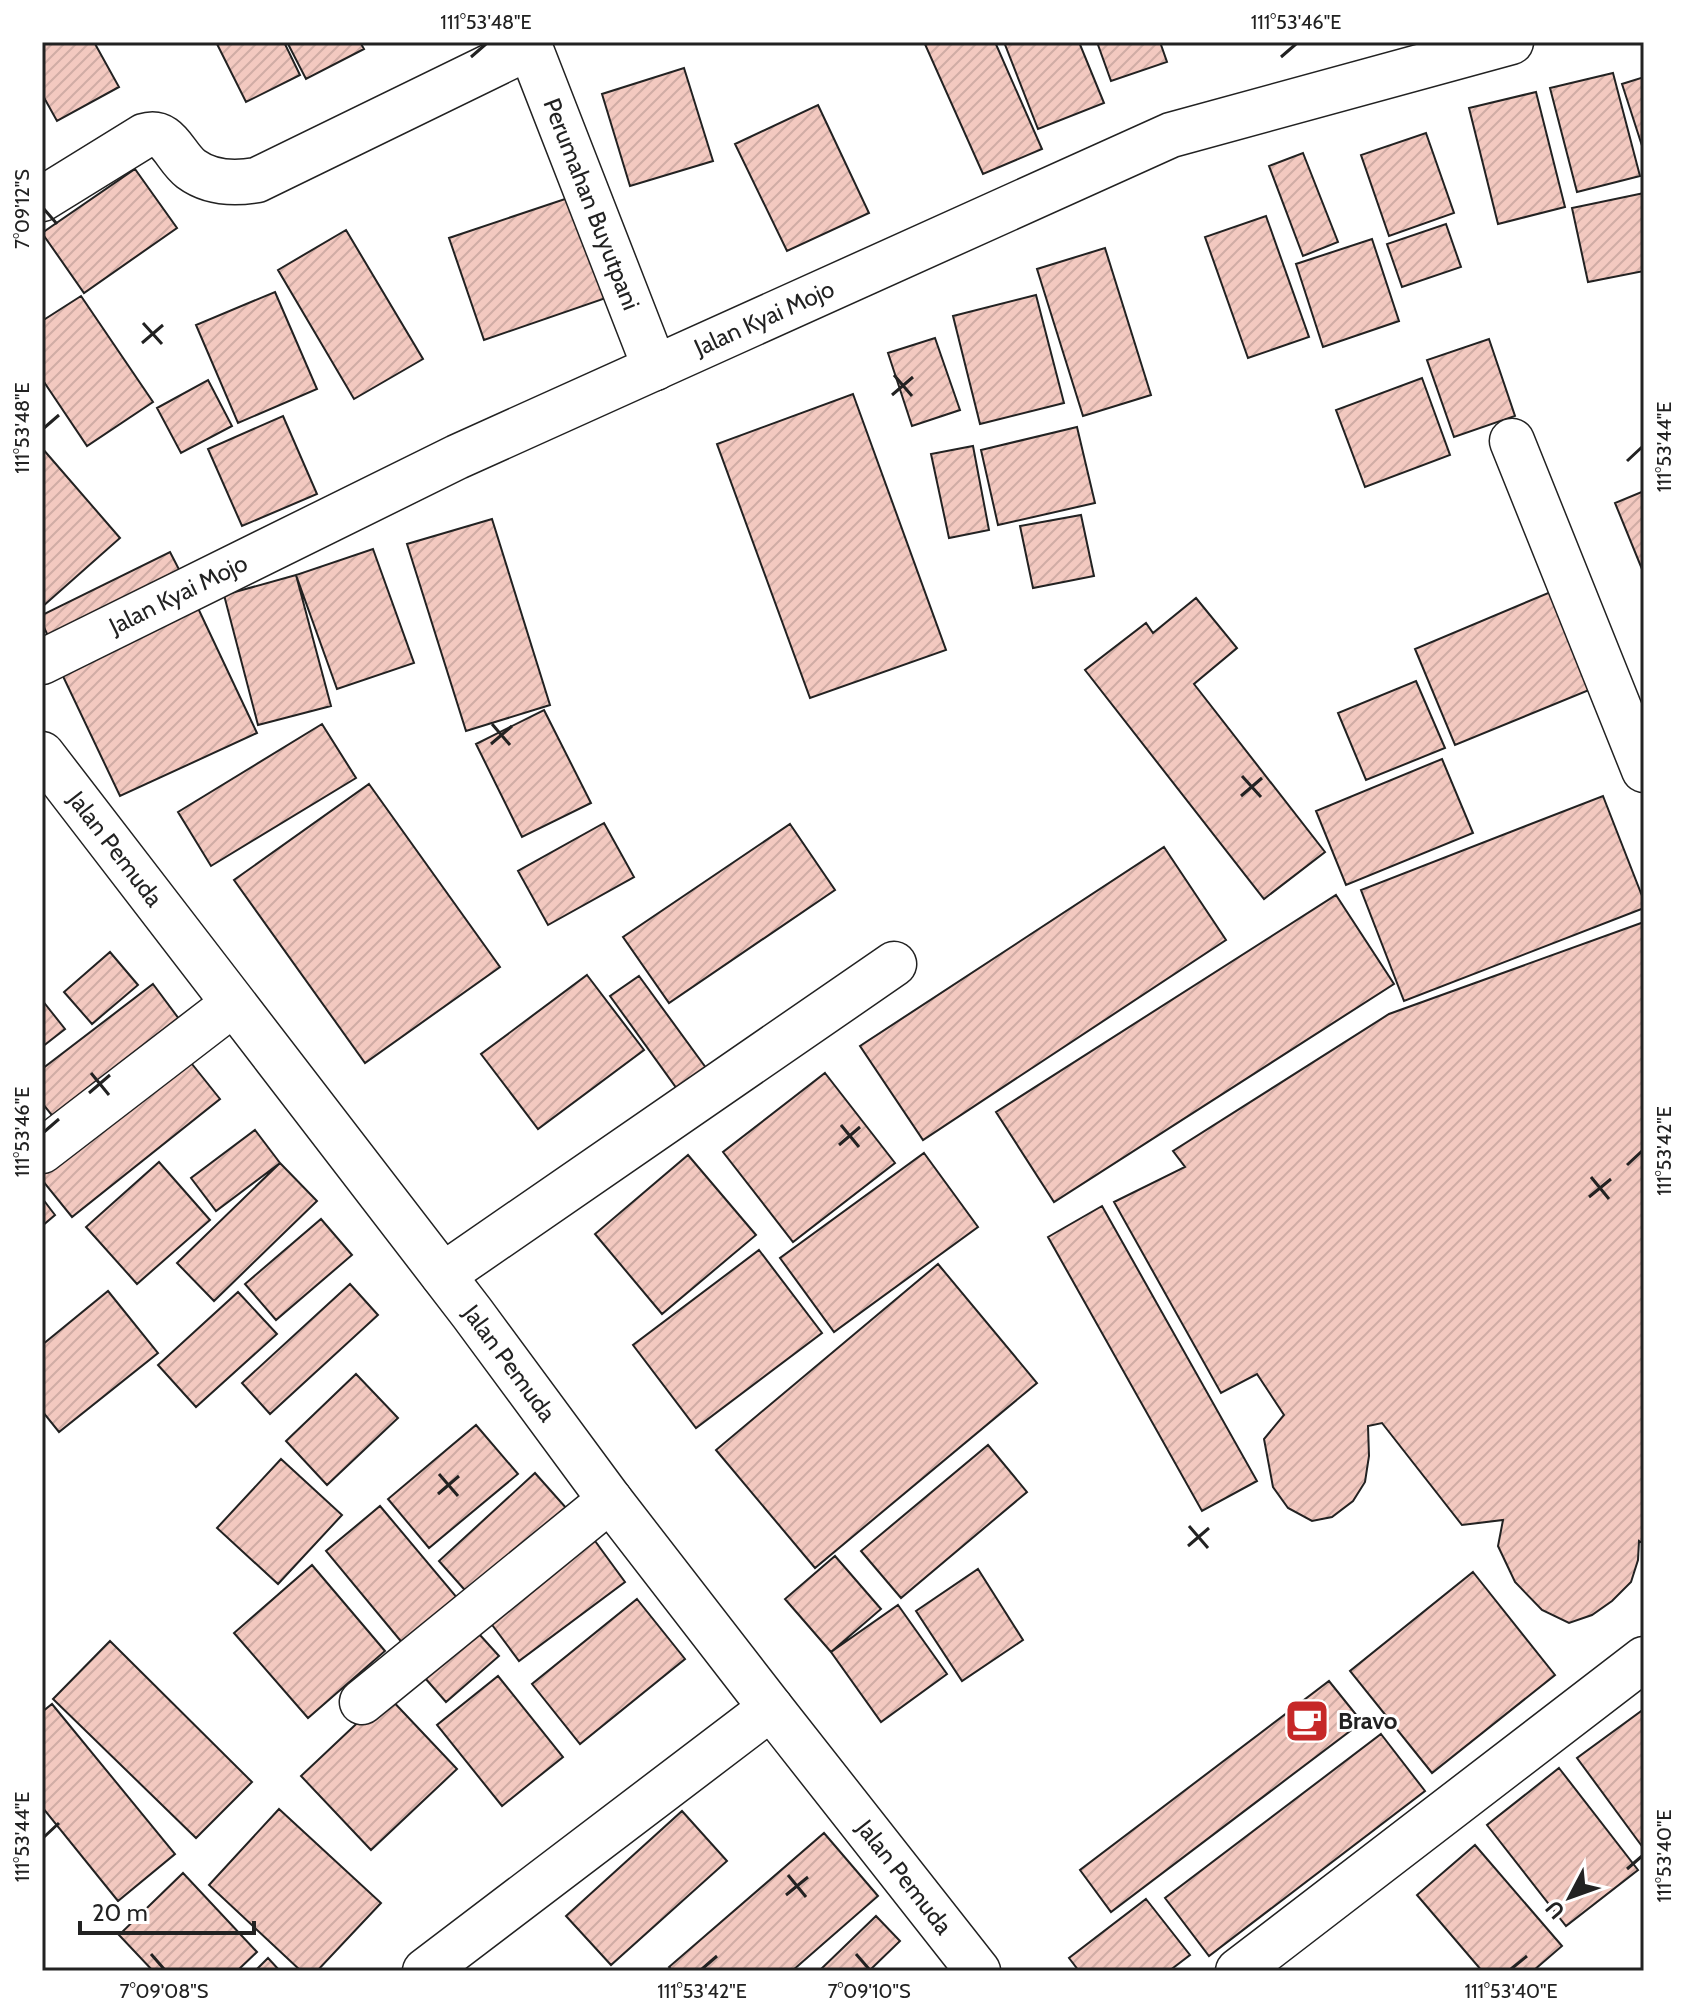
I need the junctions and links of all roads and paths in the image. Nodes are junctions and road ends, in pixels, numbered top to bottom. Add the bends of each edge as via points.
1 (1511, 42) edge
2 (529, 45) edge
3 (42, 199) edge
4 (655, 368) junction
5 (1512, 441) dead end
6 (42, 662) edge
7 (1631, 699) edge
8 (42, 754) edge
9 (1644, 770) edge
10 (894, 964) dead end
11 (233, 1004) junction
12 (42, 1151) edge
13 (443, 1275) junction
14 (610, 1500) junction
15 (1644, 1659) edge
16 (362, 1702) dead end
17 (771, 1708) junction
18 (425, 1971) edge
19 (978, 1971) edge
20 (1238, 1971) edge

1 - 4 street, Jalan Kyai Mojo via 1171,135
2 - 3 street via 257,180 209,179 153,133
2 - 4 street, Perumahan Buyutpani
4 - 6 street, Jalan Kyai Mojo via 457,457
5 - 7 street
7 - 9 street
8 - 11 street, Jalan Pemuda
10 - 13 street
11 - 12 street
11 - 13 street, Jalan Pemuda
13 - 14 street, Jalan Pemuda
14 - 16 street
14 - 17 street, Jalan Pemuda
15 - 20 street
17 - 18 street
17 - 19 street, Jalan Pemuda

